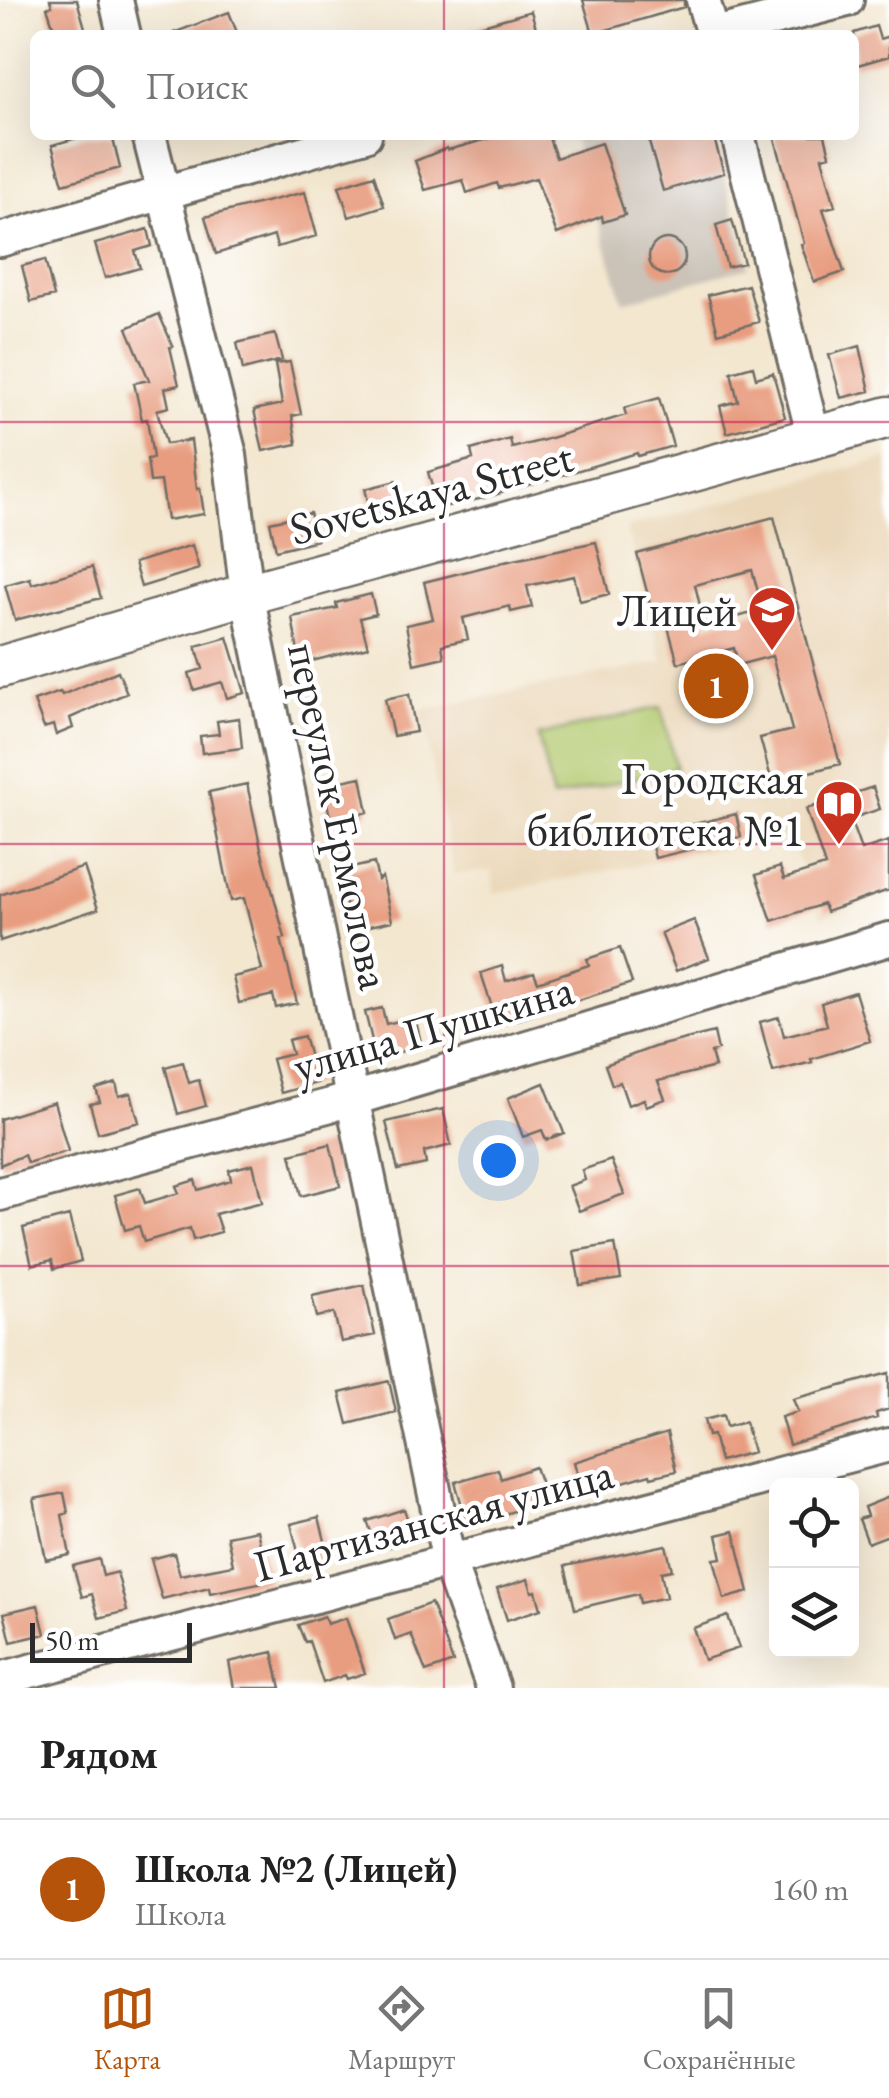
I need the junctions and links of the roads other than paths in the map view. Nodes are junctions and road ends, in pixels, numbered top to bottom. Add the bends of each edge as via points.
1 (116, 0) edge
2 (702, 0) edge
3 (847, 0) edge
4 (123, 30) edge
5 (711, 30) edge
6 (732, 30) edge
7 (151, 140) edge
8 (348, 140) edge
9 (739, 140) edge
10 (164, 193) junction
11 (0, 240) edge
12 (889, 418) edge
13 (814, 438) junction
14 (247, 594) junction
15 (0, 667) edge
16 (889, 939) edge
17 (353, 1099) junction
18 (0, 1194) edge
19 (889, 1445) edge
20 (449, 1562) junction
21 (0, 1679) edge
22 (494, 1688) edge

1 - 4 street
2 - 5 street
3 - 6 street
7 - 10 street, переулок Ермолова
8 - 10 street
9 - 13 street
10 - 11 street
10 - 14 street, переулок Ермолова via 230,454
12 - 13 main road, Sovetskaya Street
13 - 14 main road, Sovetskaya Street
14 - 15 main road, Sovetskaya Street
14 - 17 street, переулок Ермолова
16 - 17 street, улица Пушкина
17 - 18 street, улица Пушкина
17 - 20 street, переулок Ермолова
19 - 20 street, Партизанская улица
20 - 21 street, Партизанская улица
20 - 22 street, переулок Ермолова

